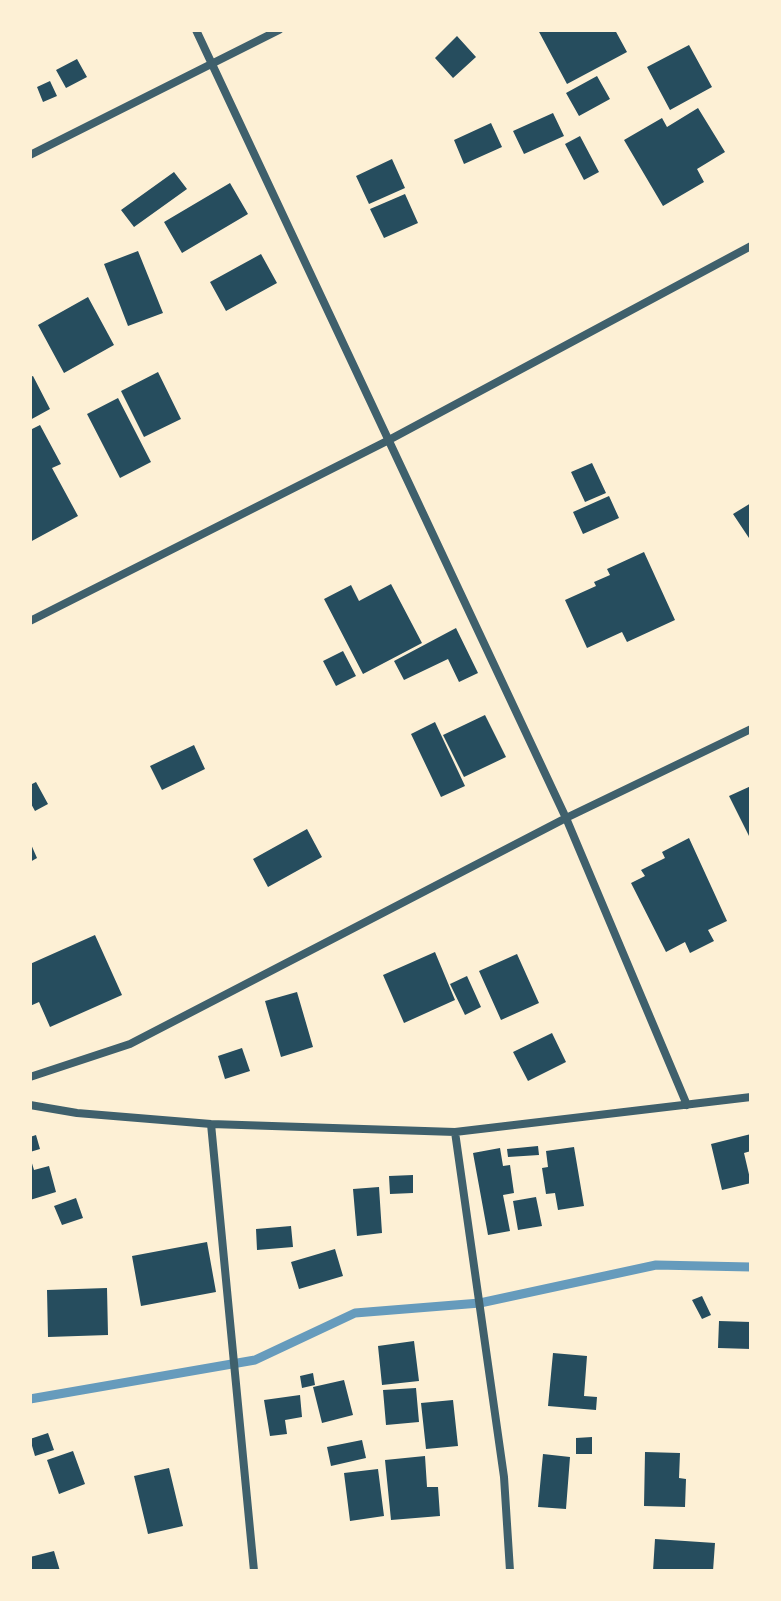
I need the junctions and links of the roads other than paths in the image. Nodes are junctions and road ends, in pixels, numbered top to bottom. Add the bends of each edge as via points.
1 (196, 30) edge
2 (279, 30) edge
3 (212, 65) junction
4 (30, 155) edge
5 (751, 246) edge
6 (387, 441) junction
7 (30, 621) edge
8 (751, 729) edge
9 (566, 818) junction
10 (30, 1077) edge
11 (751, 1097) edge
12 (30, 1105) edge
13 (687, 1105) junction
14 (211, 1124) junction
15 (455, 1132) junction
16 (254, 1571) edge
17 (510, 1571) edge

1 - 3 street
2 - 3 street
3 - 4 street
3 - 6 street
5 - 6 street
6 - 7 street
6 - 9 street
8 - 9 street
9 - 10 street via 130,1044
9 - 13 street
11 - 13 street
12 - 14 street
13 - 15 street
14 - 15 street
14 - 16 street
15 - 17 street via 504,1477

